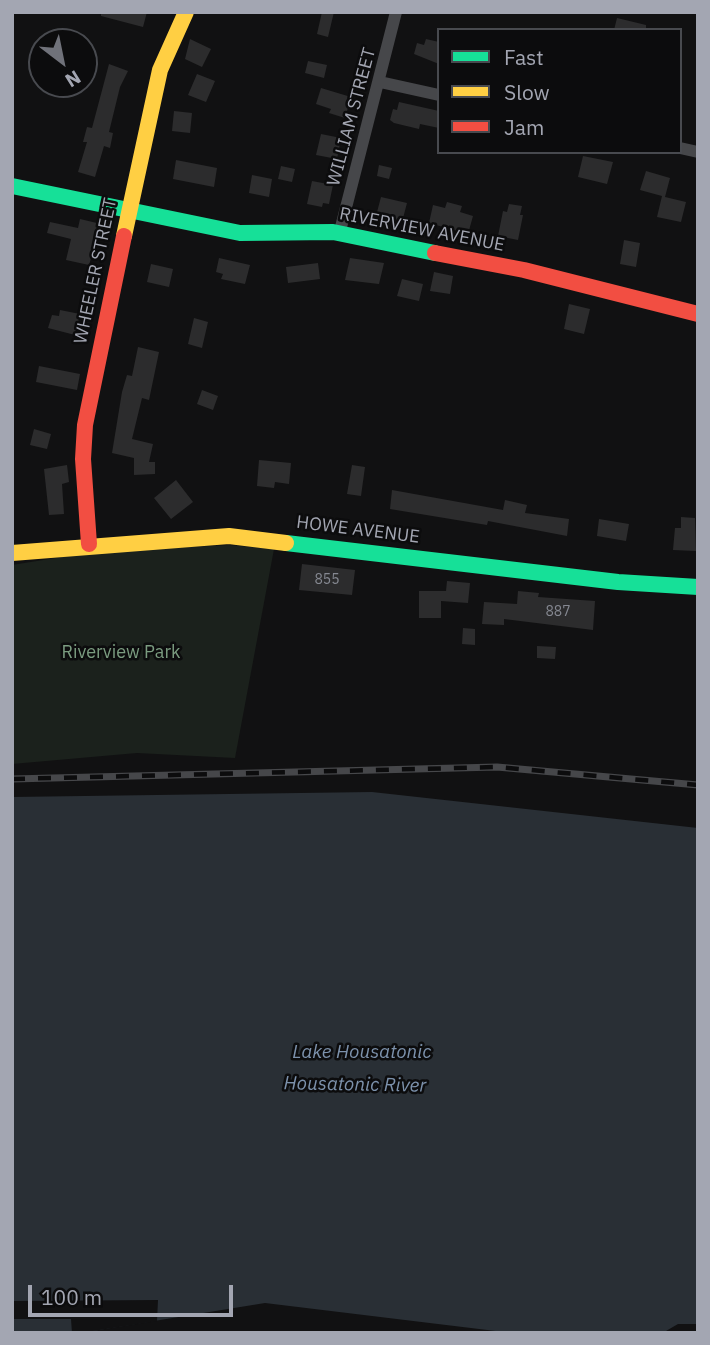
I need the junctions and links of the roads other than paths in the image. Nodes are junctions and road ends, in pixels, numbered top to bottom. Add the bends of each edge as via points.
1 (186, 12) edge
2 (396, 12) edge
3 (380, 82) junction
4 (437, 95) edge
5 (12, 186) edge
6 (129, 211) junction
7 (340, 231) junction
8 (698, 314) edge
9 (89, 544) junction
10 (12, 553) edge
11 (698, 587) edge

1 - 6 street, WHEELER STREET via 160,70
2 - 3 street, WILLIAM STREET
3 - 4 street
3 - 7 street, WILLIAM STREET
5 - 6 street, RIVERVIEW AVENUE
6 - 7 street, RIVERVIEW AVENUE via 240,233
6 - 9 street, WHEELER STREET via 85,425
7 - 8 street, RIVERVIEW AVENUE via 524,270
9 - 10 street, HOWE AVENUE
9 - 11 street, HOWE AVENUE via 266,538 618,582

